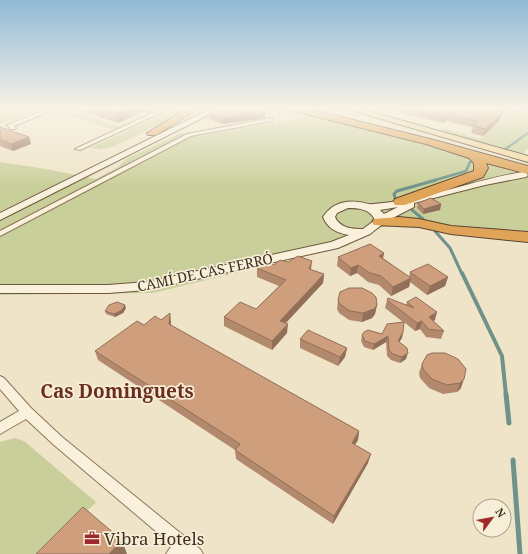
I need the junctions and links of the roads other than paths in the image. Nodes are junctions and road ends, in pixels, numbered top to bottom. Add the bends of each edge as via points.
1 (109, 135) edge
2 (148, 135) edge
3 (164, 135) edge
4 (191, 135) edge
5 (401, 135) edge
6 (416, 135) edge
7 (431, 135) edge
8 (438, 135) edge
9 (78, 149) dead end
10 (472, 154) junction
11 (526, 161) edge
12 (526, 172) edge
13 (428, 197) junction
14 (400, 202) junction
15 (368, 208) junction
16 (0, 209) edge
17 (0, 217) edge
18 (380, 221) junction
19 (334, 225) junction
20 (363, 232) junction
21 (0, 234) edge
22 (528, 237) edge
23 (315, 249) junction
24 (22, 288) junction
25 (0, 289) edge
26 (0, 297) edge
27 (0, 381) edge
28 (26, 412) junction
29 (0, 429) edge
30 (178, 549) edge
31 (195, 554) edge

1 - 9 street
2 - 16 street
3 - 17 street
4 - 21 street
5 - 10 highway
6 - 12 highway
7 - 11 highway
8 - 11 main road
10 - 12 highway
10 - 14 highway via 480,161 482,168 479,174
12 - 13 street
13 - 14 street
13 - 18 street
14 - 15 street
15 - 18 street via 377,213
15 - 19 street, CAMÍ DE CAS FERRÓ via 352,205 337,208 330,216
18 - 20 street, CAMÍ DE CAS FERRÓ
18 - 22 highway via 419,223 451,230
19 - 20 street via 348,232
19 - 23 street, CAMÍ DE CAS FERRÓ via 330,241
20 - 23 street, CAMÍ DE CAS FERRÓ via 344,241
23 - 24 street, CAMÍ DE CAS FERRÓ via 147,286 108,289
24 - 25 street, CAMÍ DE CAS FERRÓ
24 - 26 street, CAMÍ DE CAS FERRÓ
27 - 28 street
28 - 29 street
28 - 30 street
30 - 31 street

